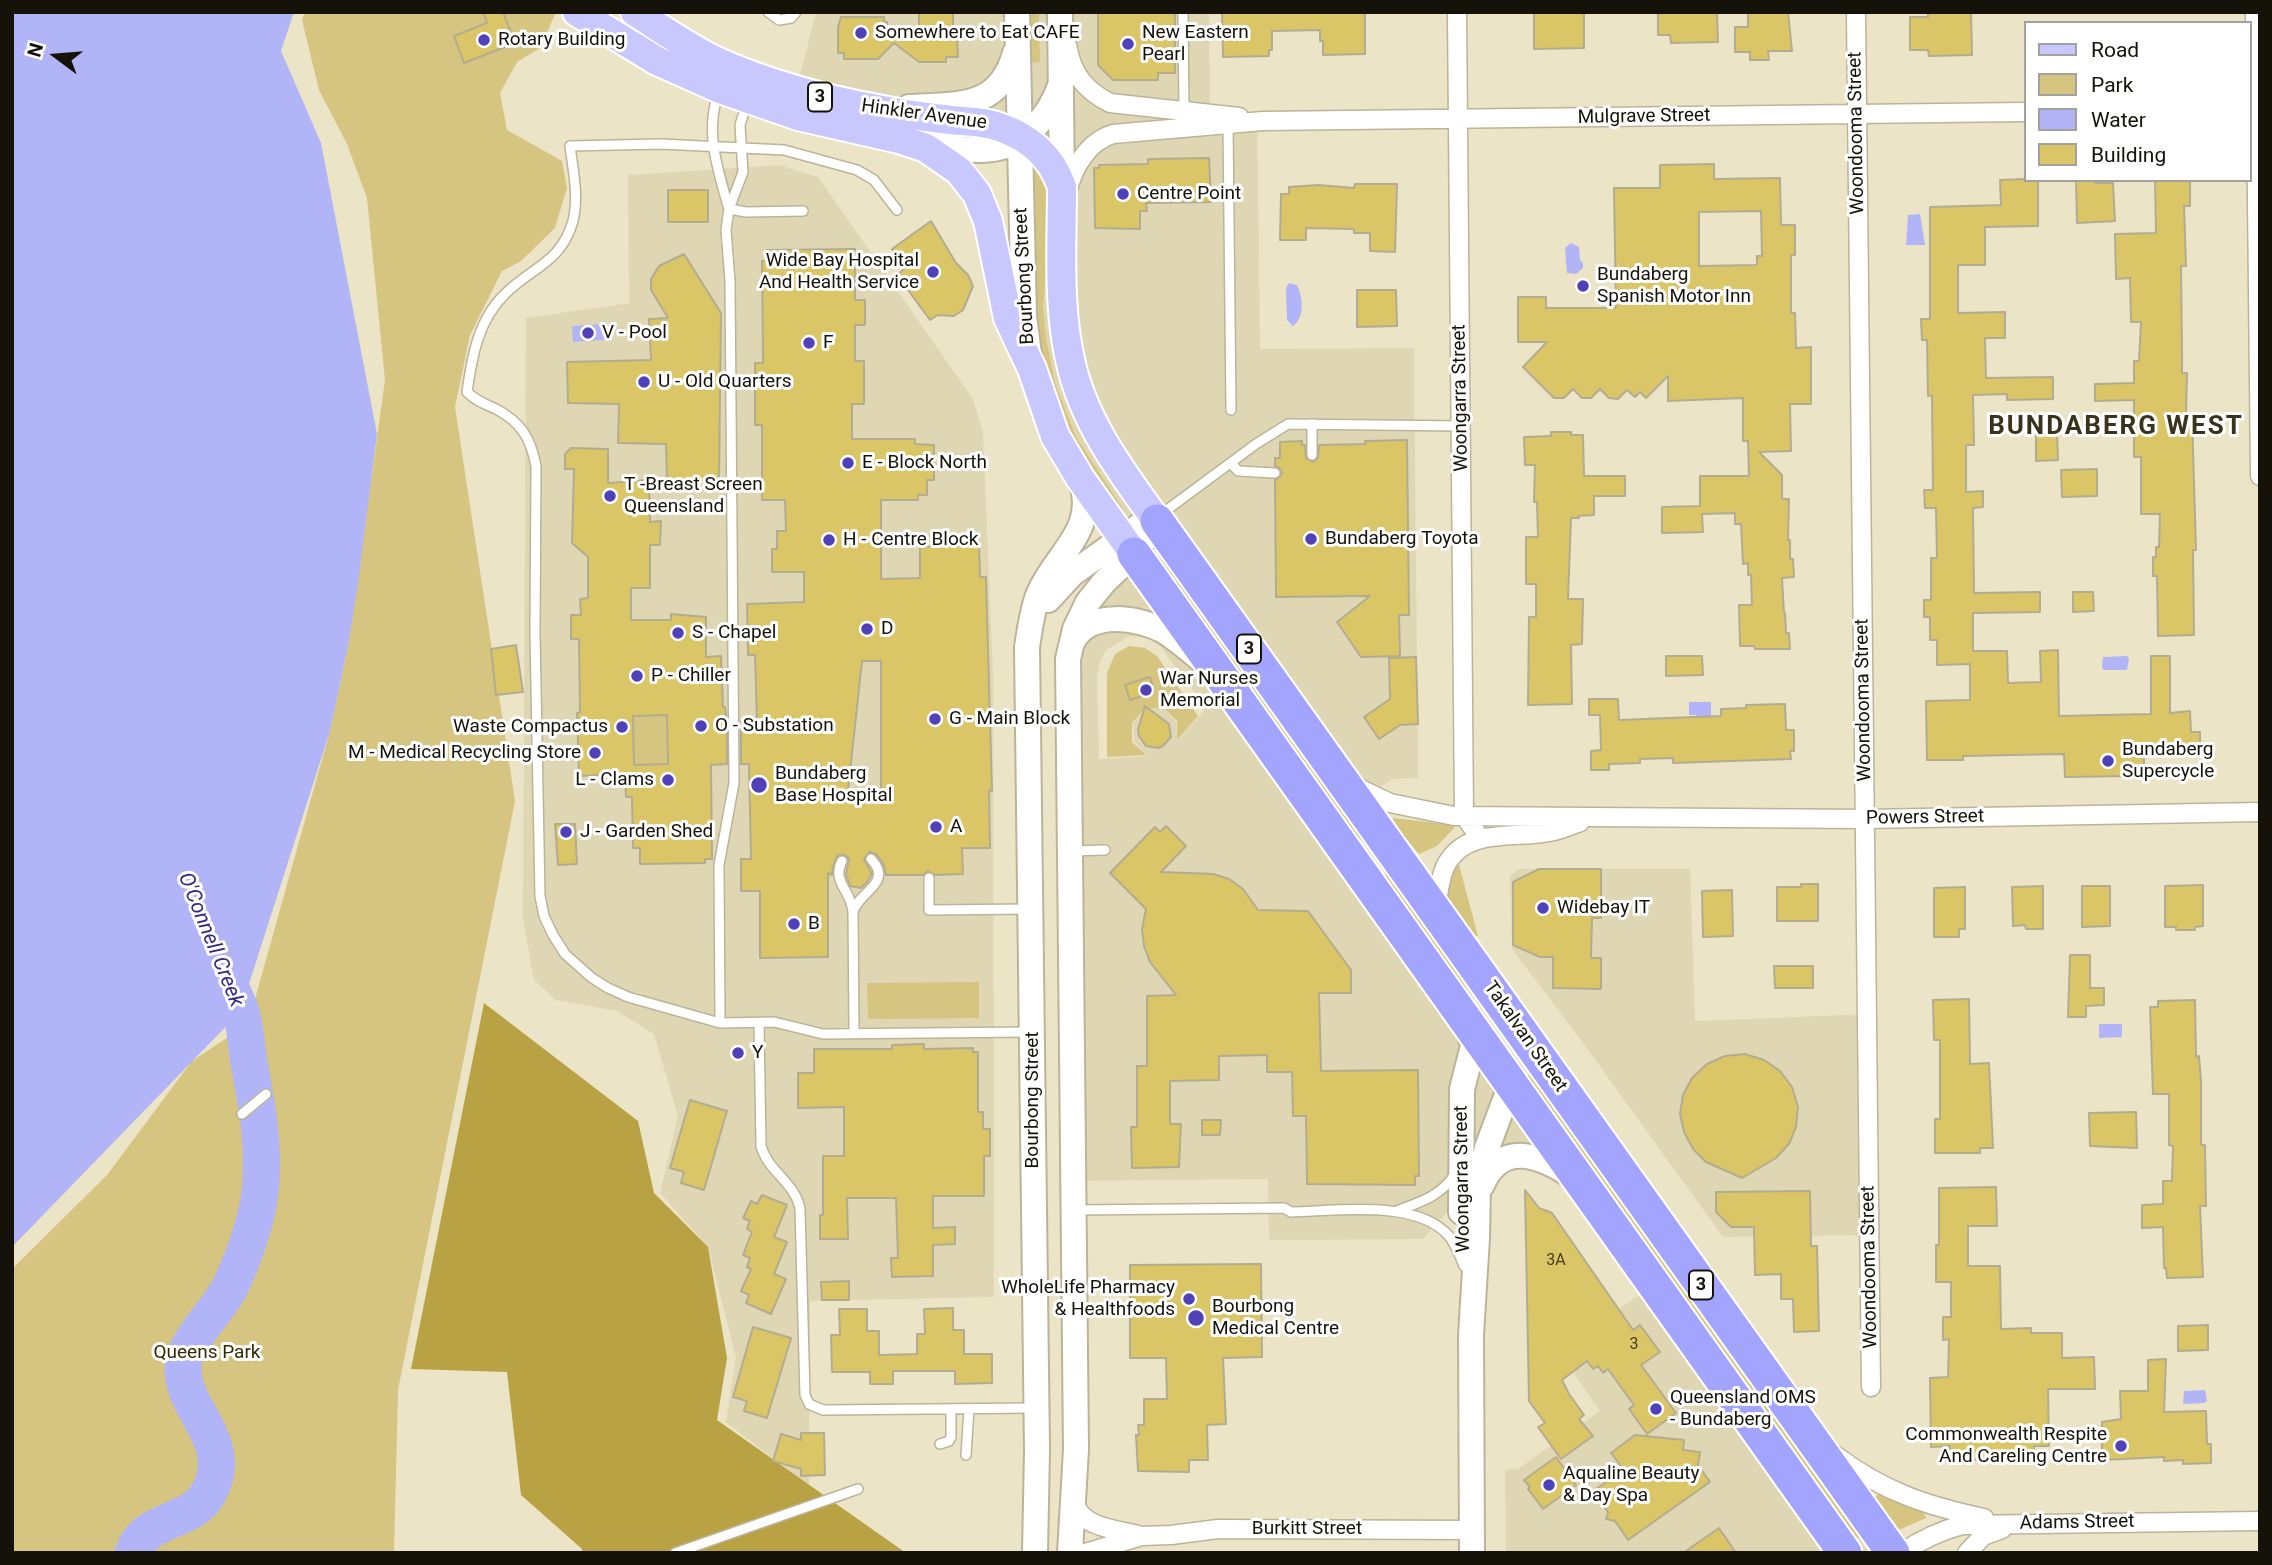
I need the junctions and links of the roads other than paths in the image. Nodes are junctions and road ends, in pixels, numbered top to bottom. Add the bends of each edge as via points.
1 (577, 12) edge
2 (635, 12) edge
3 (768, 12) edge
4 (796, 12) edge
5 (1017, 12) edge
6 (1060, 12) edge
7 (1183, 12) edge
8 (1457, 12) edge
9 (1856, 12) edge
10 (2255, 12) edge
11 (1017, 44) junction
12 (1061, 83) junction
13 (738, 85) junction
14 (2255, 109) edge
15 (877, 110) junction
16 (1184, 111) junction
17 (2024, 112) edge
18 (1857, 115) junction
19 (1458, 119) junction
20 (1263, 121) junction
21 (1228, 125) junction
22 (1020, 138) junction
23 (899, 139) junction
24 (714, 146) junction
25 (741, 148) junction
26 (1062, 200) junction
27 (729, 209) junction
28 (897, 210) dead end
29 (803, 211) dead end
30 (1032, 369) junction
31 (1231, 410) dead end
32 (1312, 424) junction
33 (1461, 426) junction
34 (1312, 455) dead end
35 (1231, 463) junction
36 (1275, 472) dead end
37 (2260, 476) edge
38 (1080, 478) junction
39 (1156, 518) junction
40 (1128, 546) junction
41 (1027, 647) junction
42 (1070, 648) junction
43 (1219, 674) junction
44 (1066, 677) junction
45 (1028, 678) junction
46 (1341, 777) junction
47 (1464, 785) junction
48 (2260, 812) edge
49 (1464, 816) junction
50 (1512, 817) junction
51 (1590, 818) junction
52 (1866, 819) junction
53 (1481, 839) junction
54 (1105, 850) dead end
55 (1068, 851) junction
56 (871, 859) dead end
57 (842, 861) dead end
58 (929, 878) dead end
59 (1069, 908) junction
60 (1031, 909) junction
61 (1435, 911) junction
62 (853, 912) junction
63 (1510, 1017) junction
64 (720, 1023) junction
65 (760, 1023) junction
66 (1468, 1025) junction
67 (1033, 1032) junction
68 (854, 1033) junction
69 (1511, 1084) junction
70 (266, 1094) dead end
71 (242, 1114) dead end
72 (1462, 1148) junction
73 (1072, 1159) junction
74 (1034, 1160) junction
75 (1580, 1181) junction
76 (1477, 1202) junction
77 (1073, 1210) junction
78 (1399, 1210) junction
79 (1464, 1266) junction
80 (1471, 1335) junction
81 (1871, 1387) dead end
82 (1037, 1408) junction
83 (951, 1409) junction
84 (969, 1409) junction
85 (1807, 1435) junction
86 (940, 1444) dead end
87 (966, 1455) dead end
88 (1037, 1479) junction
89 (858, 1489) dead end
90 (1073, 1489) junction
91 (2260, 1521) edge
92 (2015, 1524) junction
93 (1142, 1536) junction
94 (1472, 1541) edge
95 (676, 1553) edge
96 (1035, 1553) edge
97 (1070, 1553) edge
98 (1085, 1553) edge
99 (1844, 1553) edge
100 (1894, 1553) edge
101 (1901, 1553) edge
102 (1967, 1553) edge

1 - 13 main road, Hinkler Avenue / 3 via 657,61
2 - 13 main road, Hinkler Avenue / 3
3 - 4 lane via 786,20
5 - 11 street, Bourbong Street
6 - 12 street, Bourbong Street
6 - 16 street, Mulgrave Street via 1069,60 1091,93 1110,103
7 - 16 lane
8 - 19 street, Woongarra Street
9 - 18 street, Woondooma Street
10 - 14 street
11 - 15 street via 1005,79 981,99
11 - 22 street, Bourbong Street
12 - 22 street via 1044,118
12 - 26 street, Bourbong Street
13 - 15 main road, Hinkler Avenue / 3
13 - 23 main road, Hinkler Avenue / 3 via 833,126
13 - 24 lane via 713,110
13 - 25 lane
14 - 37 street
15 - 22 main road, Hinkler Avenue / 3 via 990,124
16 - 20 street, Mulgrave Street
17 - 18 street, Mulgrave Street
18 - 19 street, Mulgrave Street
18 - 52 street, Woondooma Street
19 - 20 street, Mulgrave Street
19 - 33 street, Woongarra Street
20 - 21 street, Mulgrave Street
21 - 26 street, Mulgrave Street via 1103,137 1076,167
21 - 31 lane
22 - 23 street, 3 via 990,150
22 - 26 main road, 3 via 1049,159
22 - 30 street, Bourbong Street / 3 via 1024,316
23 - 30 main road, 3 via 937,154 959,171 977,194 994,242 1008,318
24 - 25 lane
24 - 27 lane
24 - 64 lane via 570,146 575,207 568,235 551,259 506,293 491,312 476,342 467,392 516,422 533,446 536,466 538,874 544,916 565,954 608,988
25 - 27 lane via 743,172
25 - 28 lane via 783,150 857,170 874,180
26 - 39 main road, Bourbong Street / 3 via 1063,314 1072,369 1103,442
27 - 29 lane
27 - 64 lane via 734,783 719,865
30 - 38 main road, Bourbong Street / 3 via 1055,436
32 - 33 lane
32 - 34 lane
32 - 35 lane via 1280,427
33 - 47 street, Woongarra Street
35 - 36 lane via 1238,471
35 - 39 lane
38 - 40 main road, Bourbong Street / 3
38 - 41 street via 1087,503 1084,521 1038,595
39 - 40 street
39 - 46 highway, Takalvan Street / 3
40 - 41 street via 1072,574 1038,617
40 - 42 street, Bourbong Street via 1088,602
40 - 43 highway, Takalvan Street / 3
41 - 45 street, Bourbong Street
42 - 43 street via 1088,625 1140,622 1166,632
42 - 44 street, Bourbong Street
43 - 66 highway, Takalvan Street / 3
44 - 45 street via 1058,660 1049,656 1038,658
44 - 55 street, Bourbong Street
45 - 60 street, Bourbong Street
46 - 49 street, Powers Street via 1390,803
46 - 61 highway, Takalvan Street / 3
47 - 49 street, Woongarra Street
47 - 50 street via 1488,807
48 - 52 street, Powers Street
49 - 50 street, Powers Street
49 - 53 street
50 - 51 street, Powers Street
51 - 52 street, Powers Street
51 - 53 street, Powers Street via 1553,832
52 - 81 street, Woondooma Street
53 - 61 street via 1460,848 1446,864
54 - 55 lane
55 - 59 street, Bourbong Street
56 - 62 lane via 878,879 855,903
57 - 62 lane via 839,880 850,896
58 - 60 lane via 929,910
59 - 60 street
59 - 73 street, Bourbong Street
60 - 67 street, Bourbong Street
61 - 63 highway, Takalvan Street / 3
62 - 68 lane
63 - 69 highway via 1519,1045
63 - 85 highway, Takalvan Street / 3
64 - 65 lane
65 - 68 lane via 824,1034
65 - 83 lane via 761,1146 767,1162 794,1192 800,1209 807,1401 822,1410
66 - 69 highway, Takalvan Street / 3
66 - 72 street, Woongarra Street via 1473,1046 1462,1089
67 - 68 lane
67 - 74 street, Bourbong Street
69 - 75 highway, Takalvan Street / 3
69 - 76 street, Woongarra Street via 1487,1148
70 - 71 lane
72 - 78 lane via 1457,1171 1444,1188
72 - 79 street, Woongarra Street
73 - 74 street
73 - 77 street, Bourbong Street
74 - 82 street, Bourbong Street
75 - 76 street, Woongarra Street via 1544,1159 1516,1155 1493,1166 1482,1182
75 - 99 highway, Takalvan Street / 3
76 - 80 street, Woongarra Street
77 - 78 lane
77 - 90 street, Bourbong Street
78 - 79 lane via 1441,1230
79 - 80 street, Woongarra Street
80 - 94 street, Woongarra Street
82 - 84 lane
82 - 88 street, Bourbong Street
83 - 84 lane
83 - 86 lane via 951,1437
84 - 87 lane
85 - 92 street via 1886,1488 1951,1511
85 - 100 highway, Takalvan Street / 3
88 - 90 street via 1042,1468 1053,1462 1066,1465 1073,1475
88 - 96 street, Bourbong Street
89 - 95 lane
90 - 93 street, Burkitt Street via 1078,1512 1089,1522
90 - 97 street, Bourbong Street
91 - 92 street, Adams Street
92 - 101 street, Adams Street via 1962,1525
92 - 102 street via 1983,1536
93 - 94 street, Burkitt Street via 1219,1529
93 - 98 street, Burkitt Street

